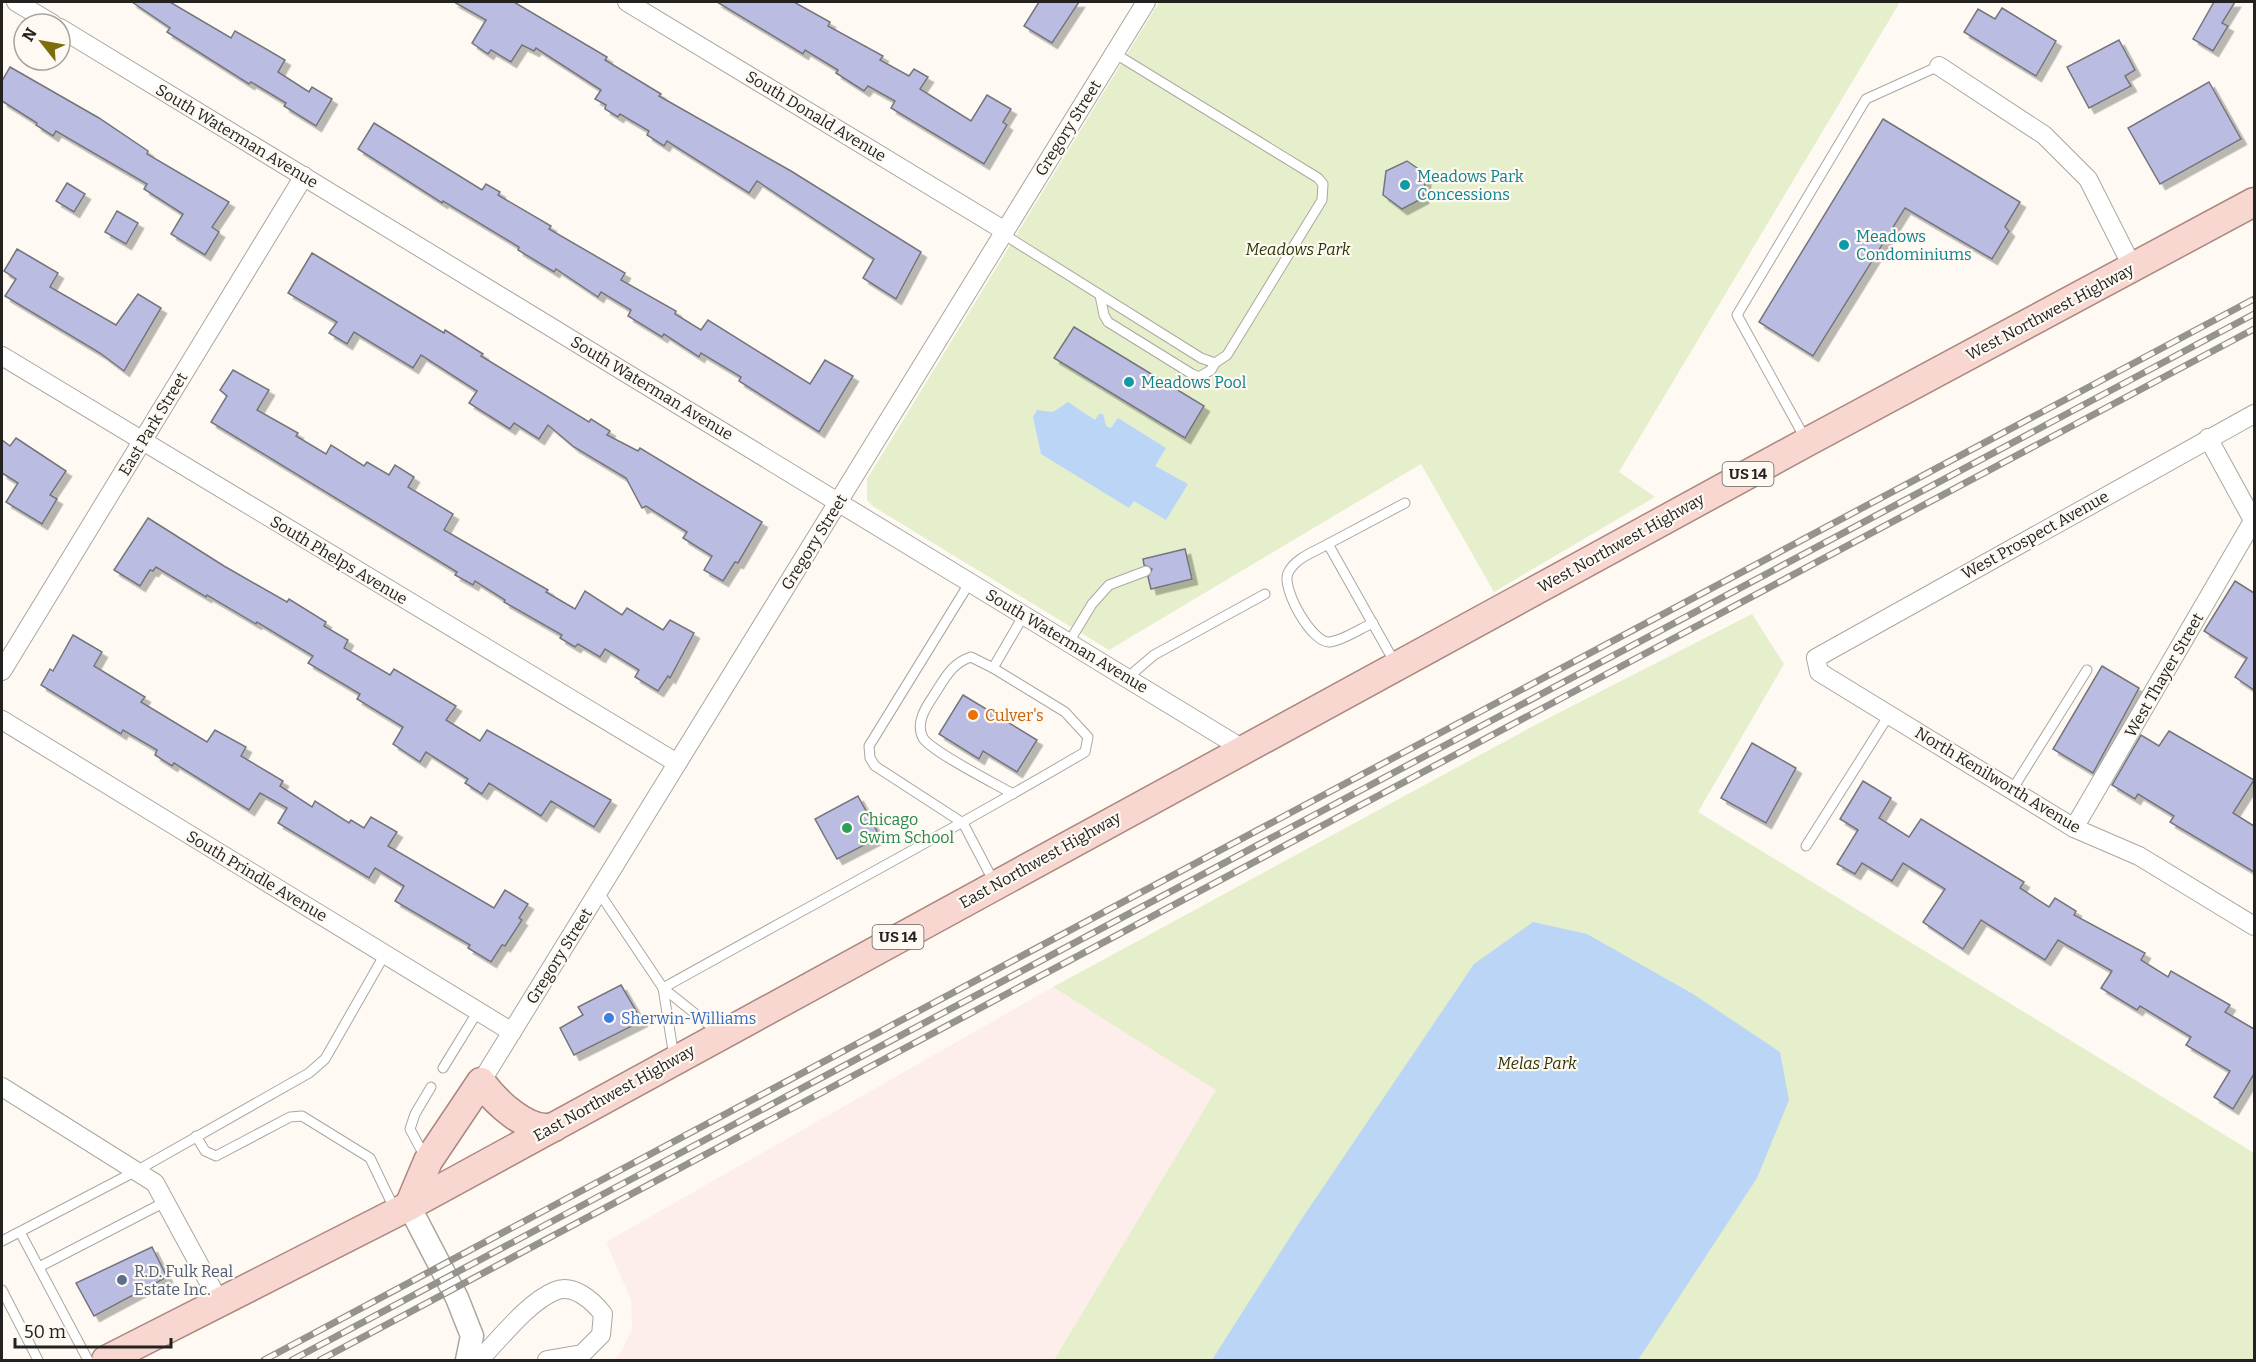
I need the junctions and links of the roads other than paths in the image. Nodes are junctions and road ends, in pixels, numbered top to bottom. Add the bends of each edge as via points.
1 (16, 2) edge
2 (627, 2) edge
3 (1146, 2) edge
4 (33, 12) edge
5 (72, 35) edge
6 (1114, 53) junction
7 (1939, 66) joint
8 (304, 176) junction
9 (2254, 202) edge
10 (1004, 232) junction
11 (2133, 268) junction
12 (1100, 295) junction
13 (2, 356) edge
14 (1215, 363) junction
15 (2254, 414) edge
16 (2208, 438) junction
17 (142, 441) junction
18 (1807, 442) junction
19 (838, 502) junction
20 (1405, 503) dead end
21 (2254, 522) edge
22 (1328, 544) junction
23 (1146, 572) dead end
24 (970, 582) junction
25 (1265, 594) dead end
26 (1024, 615) junction
27 (1373, 623) junction
28 (1069, 642) junction
29 (1816, 658) joint
30 (1397, 665) junction
31 (993, 668) junction
32 (2087, 670) dead end
33 (2, 672) edge
34 (1127, 678) junction
35 (1889, 715) junction
36 (2, 720) edge
37 (1243, 748) junction
38 (677, 764) junction
39 (2012, 790) junction
40 (1013, 794) junction
41 (963, 823) junction
42 (2074, 828) junction
43 (1806, 846) dead end
44 (995, 885) junction
45 (598, 891) junction
46 (2254, 926) edge
47 (385, 954) junction
48 (663, 988) junction
49 (478, 1011) junction
50 (512, 1032) junction
51 (721, 1034) junction
52 (674, 1059) junction
53 (443, 1068) dead end
54 (481, 1082) junction
55 (2, 1087) edge
56 (431, 1087) dead end
57 (554, 1127) junction
58 (196, 1136) junction
59 (428, 1161) junction
60 (138, 1170) junction
61 (165, 1202) junction
62 (402, 1209) junction
63 (20, 1232) junction
64 (2, 1241) edge
65 (39, 1267) junction
66 (2, 1290) edge
67 (220, 1303) junction
68 (38, 1360) edge
69 (88, 1360) edge
70 (106, 1360) edge
71 (466, 1360) edge
72 (479, 1360) edge
73 (547, 1360) edge

1 - 4 street
2 - 10 street, South Donald Avenue
3 - 6 street, Gregory Street
5 - 8 street, South Waterman Avenue
6 - 10 street, Gregory Street
6 - 14 lane via 1323,184 1322,200 1227,355
7 - 11 street via 2044,135 2088,179
7 - 18 lane via 1866,99 1737,315
8 - 17 street, East Park Street
8 - 19 street, South Waterman Avenue
9 - 11 main road, West Northwest Highway / US 14
10 - 12 lane
10 - 19 street, Gregory Street
11 - 18 main road, West Northwest Highway / US 14
12 - 14 lane
12 - 14 lane via 1108,322 1192,374 1205,375
13 - 17 street, South Phelps Avenue
15 - 16 street, West Prospect Avenue
16 - 21 street
16 - 29 street, West Prospect Avenue
17 - 33 street, East Park Street
17 - 38 street, South Phelps Avenue
18 - 30 main road, West Northwest Highway / US 14
19 - 24 street, South Waterman Avenue
19 - 38 street, Gregory Street
20 - 22 lane
21 - 42 street, West Thayer Street
22 - 27 lane
22 - 27 lane via 1294,563 1286,576 1286,588 1313,634 1320,639 1330,642
23 - 28 lane via 1109,585 1092,604
24 - 26 street, South Waterman Avenue
24 - 41 lane via 869,746 875,766
25 - 34 lane via 1154,655
26 - 28 street, South Waterman Avenue
26 - 31 lane
27 - 30 lane
28 - 34 street, South Waterman Avenue
29 - 35 street, North Kenilworth Avenue via 1819,672
30 - 37 main road, West Northwest Highway / US 14
31 - 40 lane via 1065,712 1088,737 1085,752
31 - 40 lane via 971,657 957,662 920,720 923,737 935,748
32 - 39 lane
34 - 37 street, South Waterman Avenue
35 - 39 street, North Kenilworth Avenue
35 - 43 lane
36 - 47 street, South Prindle Avenue
37 - 44 main road, East Northwest Highway / US 14
38 - 45 street, Gregory Street
39 - 42 street, North Kenilworth Avenue
40 - 41 lane
41 - 44 lane
41 - 48 lane
42 - 46 street, North Kenilworth Avenue via 2139,856
44 - 51 main road, East Northwest Highway / US 14
45 - 48 lane
45 - 50 street, Gregory Street
47 - 49 street, South Prindle Avenue
47 - 58 lane via 325,1059 309,1073
48 - 51 lane
48 - 52 lane
49 - 50 street, South Prindle Avenue
49 - 53 lane
50 - 54 street, Gregory Street
51 - 52 main road, East Northwest Highway / US 14
52 - 57 main road, East Northwest Highway / US 14
54 - 57 main road via 498,1101 526,1121 542,1128
54 - 59 main road
55 - 60 street
56 - 59 lane via 410,1129
57 - 62 main road, East Northwest Highway / US 14
58 - 60 lane
58 - 62 lane via 205,1151 216,1156 290,1117 302,1116 370,1158
59 - 62 main road
60 - 61 street via 155,1183
60 - 63 lane
61 - 65 lane
61 - 67 street
62 - 67 main road, East Northwest Highway / US 14
62 - 71 street via 457,1298 472,1335
63 - 64 lane
63 - 65 lane
65 - 69 lane
66 - 68 lane
67 - 70 main road, East Northwest Highway / US 14
72 - 73 street via 534,1305 557,1290 573,1290 594,1302 603,1314 601,1335 582,1354

